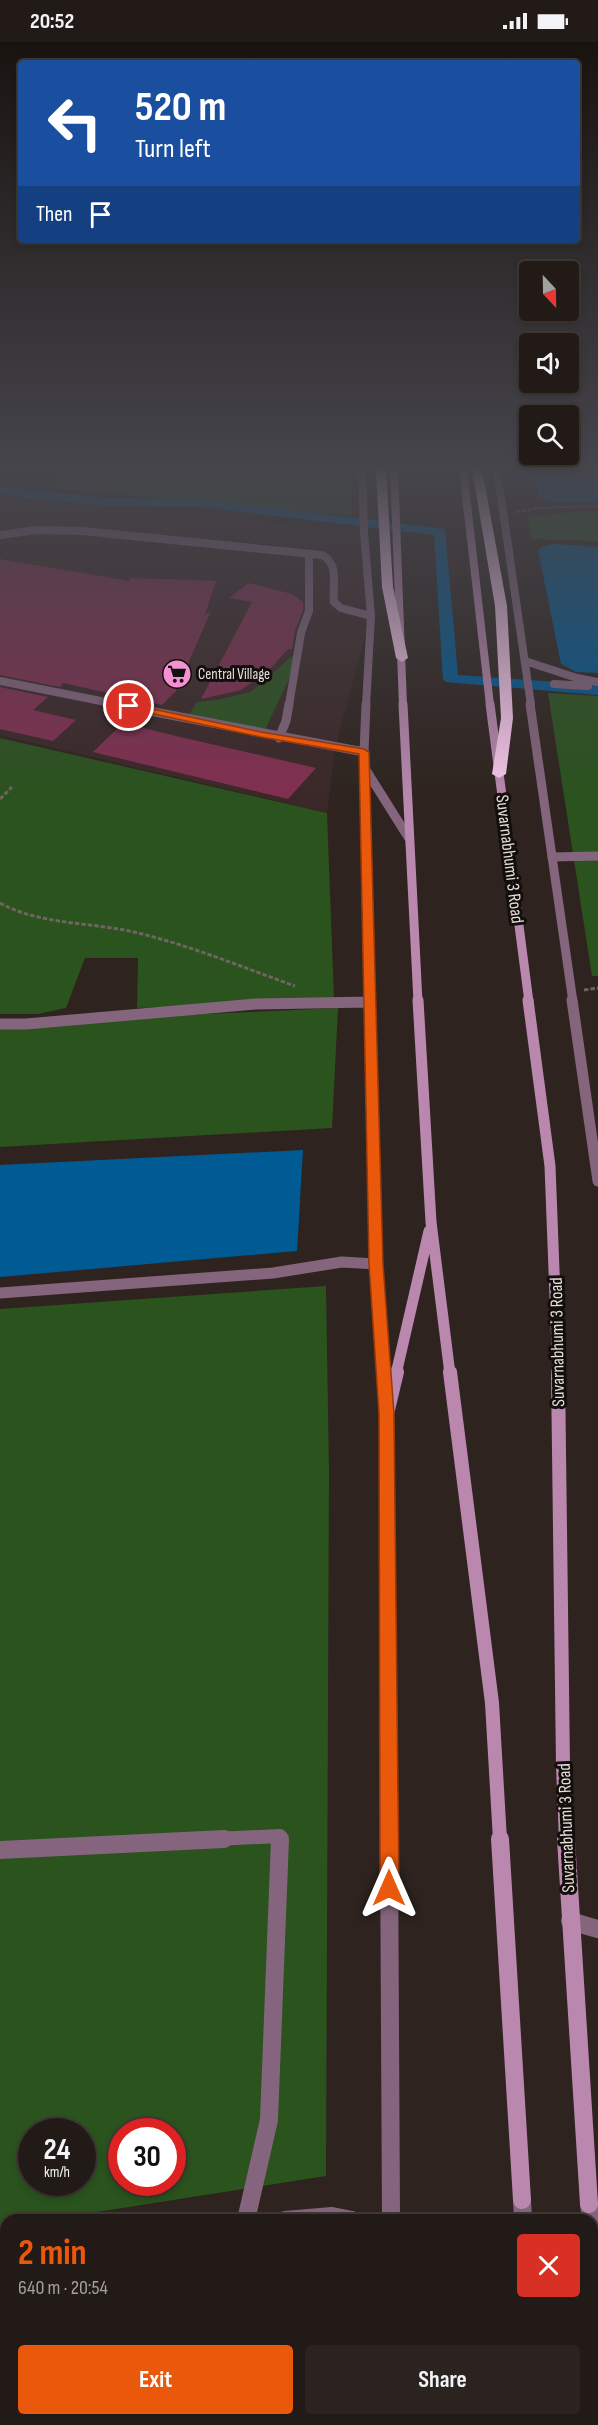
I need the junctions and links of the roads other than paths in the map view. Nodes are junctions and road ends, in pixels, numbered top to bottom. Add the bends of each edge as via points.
1 (309, 580) edge
2 (334, 580) edge
3 (368, 580) edge
4 (388, 580) edge
5 (398, 580) edge
6 (475, 580) edge
7 (496, 580) edge
8 (514, 580) edge
9 (371, 616) junction
10 (402, 658) junction
11 (525, 661) junction
12 (0, 681) edge
13 (598, 682) edge
14 (554, 684) dead end
15 (598, 686) edge
16 (279, 738) junction
17 (364, 752) junction
18 (365, 769) junction
19 (498, 774) junction
20 (408, 837) junction
21 (598, 856) edge
22 (552, 857) junction
23 (369, 1002) junction
24 (0, 1024) edge
25 (598, 1181) edge
26 (431, 1222) junction
27 (376, 1264) junction
28 (0, 1293) edge
29 (387, 1414) junction
30 (0, 1850) edge
31 (570, 1921) junction
32 (598, 1929) edge
33 (522, 2200) joint
34 (590, 2212) edge
35 (247, 2214) edge
36 (391, 2214) edge
37 (523, 2214) edge

1 - 16 street via 309,611
2 - 9 street via 337,605
3 - 9 street
4 - 10 highway via 393,628
5 - 10 main road
6 - 19 main road, Suvarnabhumi 3 Road
7 - 19 highway via 506,692 506,736
8 - 11 street
9 - 17 street
10 - 20 main road
11 - 13 street
11 - 22 street
12 - 16 street
14 - 15 street
16 - 17 street
17 - 18 street
18 - 20 street
18 - 23 street
19 - 31 main road, Suvarnabhumi 3 Road via 550,1166 555,1240 563,1765
20 - 26 main road
21 - 22 street
22 - 25 street
23 - 24 street via 256,1004
23 - 27 street
26 - 29 main road
26 - 33 main road via 492,1703
27 - 28 street via 342,1262 273,1273
27 - 29 street
29 - 36 street
30 - 35 street via 280,1836 268,2120
31 - 32 street
31 - 34 main road, Suvarnabhumi 3 Road
33 - 37 street

